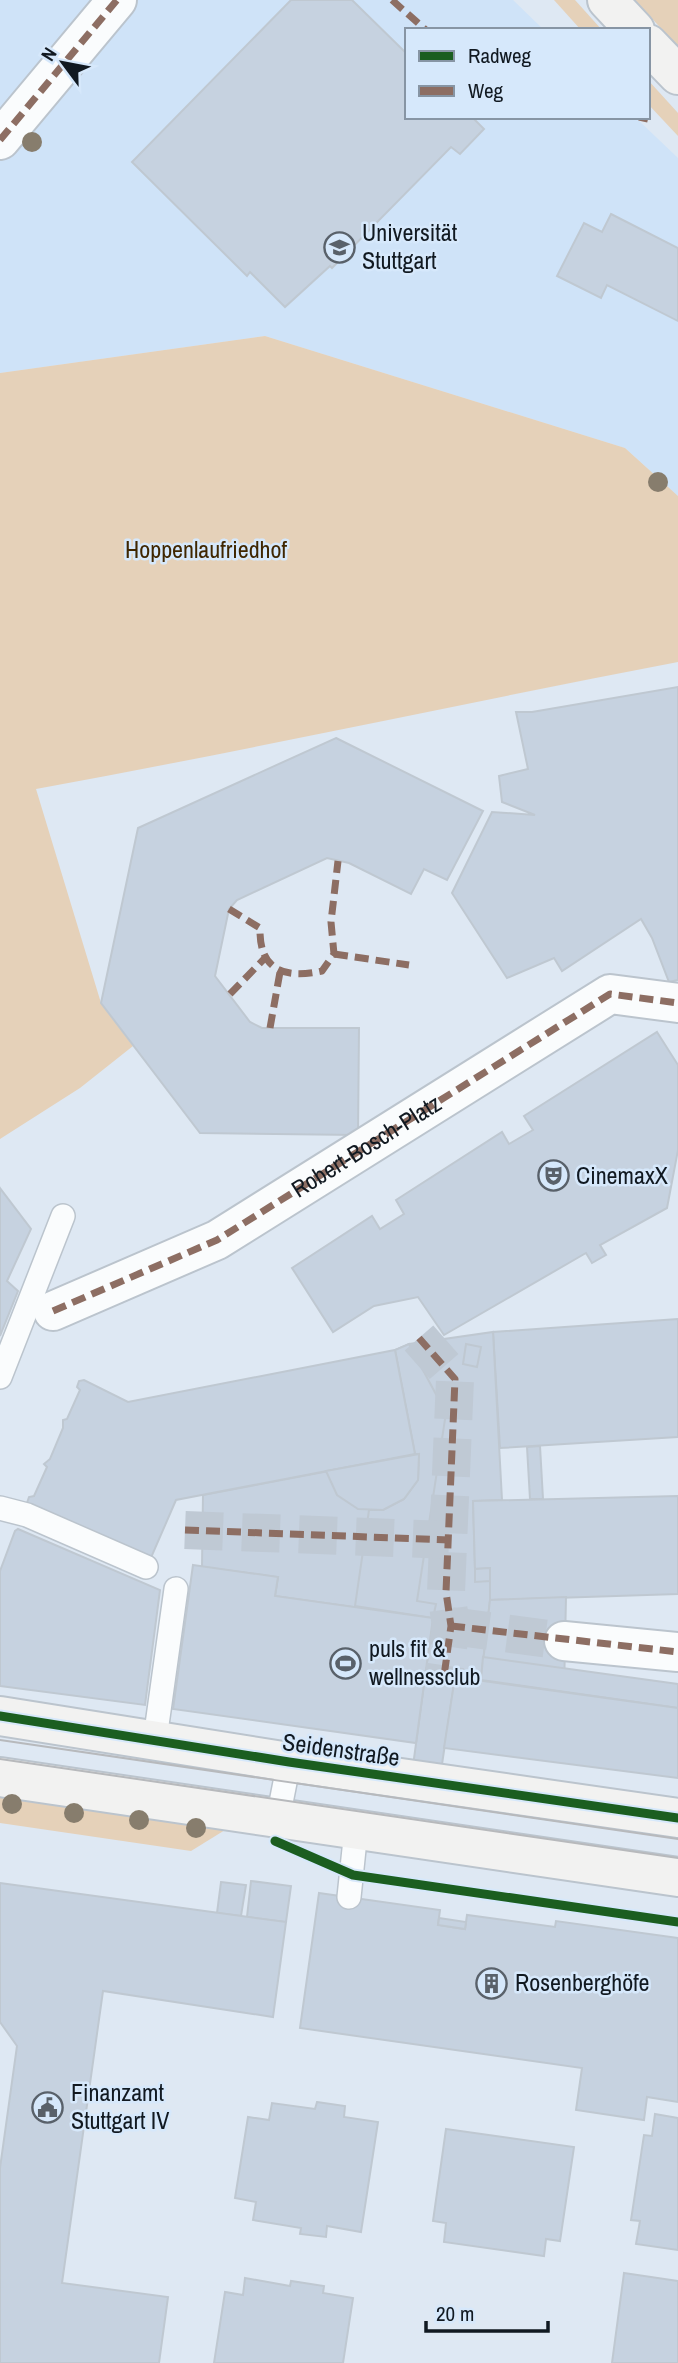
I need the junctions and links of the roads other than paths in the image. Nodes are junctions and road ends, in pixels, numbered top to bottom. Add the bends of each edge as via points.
1 (117, 0) edge
2 (607, 0) edge
3 (633, 28) edge
4 (650, 46) edge
5 (678, 75) edge
6 (0, 140) edge
7 (678, 1003) edge
8 (63, 1216) dead end
9 (53, 1311) dead end
10 (0, 1377) edge
11 (0, 1508) edge
12 (146, 1567) dead end
13 (176, 1590) dead end
14 (564, 1641) tunnel mouth
15 (678, 1652) edge
16 (0, 1716) edge
17 (155, 1739) junction
18 (289, 1762) junction
19 (0, 1777) edge
20 (278, 1818) junction
21 (678, 1818) edge
22 (356, 1830) junction
23 (678, 1877) edge
24 (349, 1897) dead end

1 - 6 street
2 - 3 street
4 - 5 street
7 - 9 street, Robert-Bosch-Platz via 610,994 217,1240
8 - 10 lane
11 - 12 lane via 27,1515
13 - 17 lane
14 - 15 street
16 - 17 street, Seidenstraße
17 - 18 street, Seidenstraße
18 - 20 lane
18 - 21 street, Seidenstraße
19 - 20 street
20 - 22 street
22 - 23 street
22 - 24 lane

